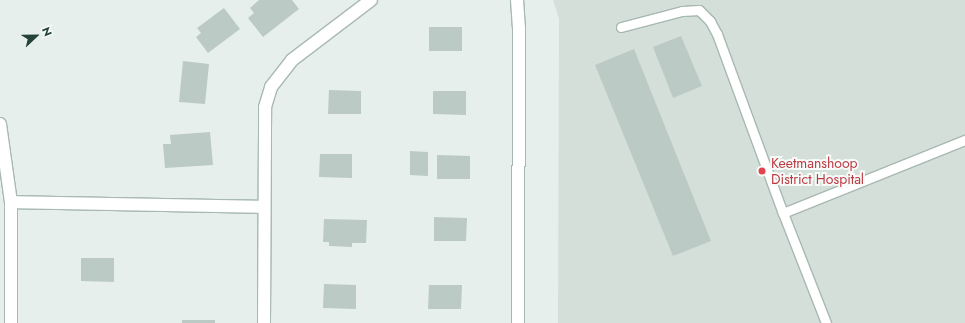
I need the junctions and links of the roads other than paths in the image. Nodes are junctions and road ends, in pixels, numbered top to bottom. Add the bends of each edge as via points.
1 (371, 0) edge
2 (517, 0) edge
3 (621, 26) dead end
4 (0, 124) edge
5 (965, 140) edge
6 (11, 202) junction
7 (264, 207) junction
8 (783, 213) junction
9 (11, 323) edge
10 (264, 323) edge
11 (518, 323) edge
12 (826, 323) edge

1 - 7 street via 292,60 271,87 265,108
2 - 11 street via 520,28
3 - 8 lane via 682,10 699,10 710,21 718,34
4 - 6 street
5 - 8 lane
6 - 7 street
6 - 9 street
7 - 10 street
8 - 12 lane

